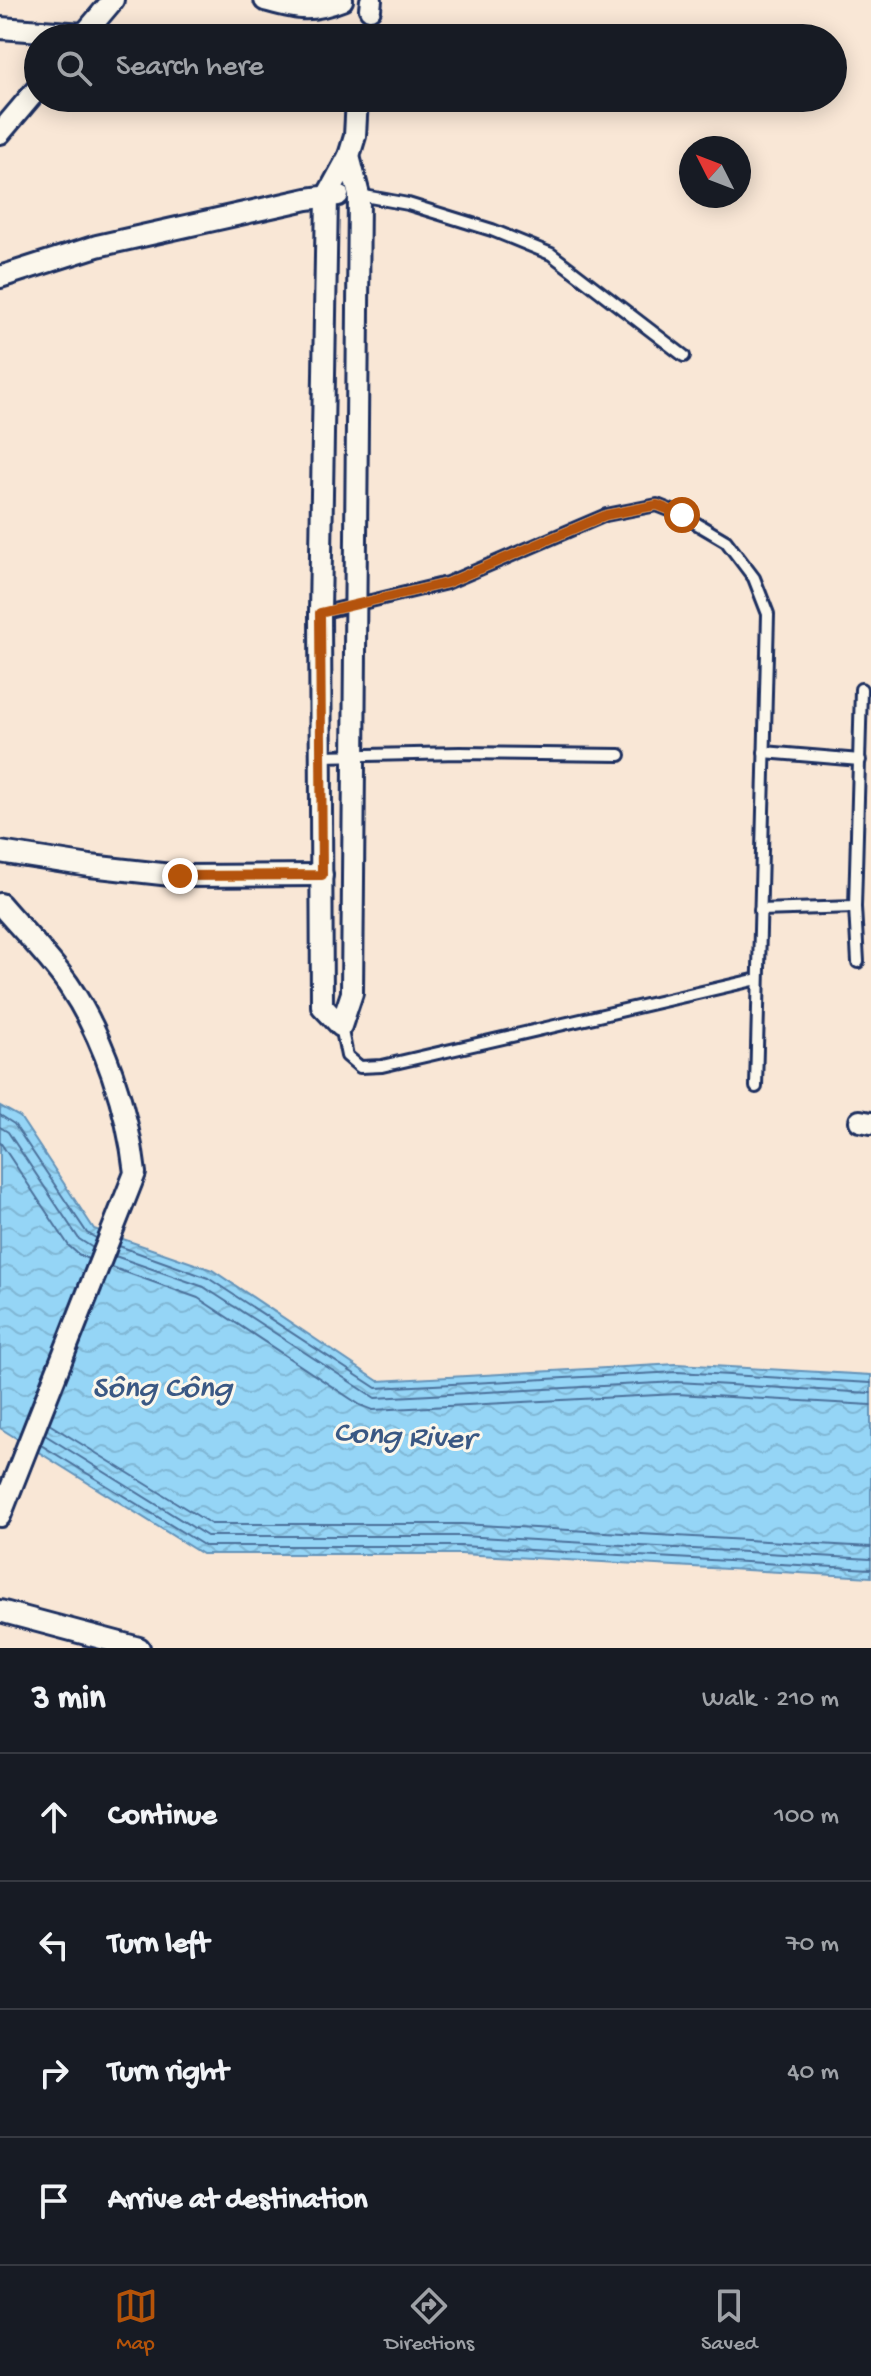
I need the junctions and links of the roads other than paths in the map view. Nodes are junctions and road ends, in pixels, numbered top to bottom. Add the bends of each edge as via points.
1 (113, 0) edge
2 (265, 0) edge
3 (342, 0) edge
4 (93, 24) edge
5 (0, 28) edge
6 (24, 30) edge
7 (24, 105) edge
8 (356, 112) edge
9 (0, 133) edge
10 (349, 156) junction
11 (359, 195) junction
12 (327, 196) junction
13 (0, 277) edge
14 (684, 356) dead end
15 (355, 606) junction
16 (320, 613) junction
17 (861, 689) dead end
18 (764, 752) junction
19 (354, 755) junction
20 (620, 755) dead end
21 (321, 756) junction
22 (860, 760) junction
23 (0, 852) edge
24 (322, 875) junction
25 (0, 904) edge
26 (855, 907) junction
27 (760, 910) junction
28 (858, 962) dead end
29 (758, 979) junction
30 (341, 1026) junction
31 (756, 1087) dead end
32 (0, 1516) edge
33 (0, 1611) edge
34 (139, 1648) edge

1 - 4 street
2 - 3 street via 301,10
5 - 6 street
7 - 9 street
8 - 10 street
10 - 11 street
10 - 12 street
11 - 12 street
11 - 14 lane via 408,204 551,254
11 - 15 street
12 - 13 street via 97,246
12 - 16 street
15 - 16 lane
15 - 18 lane via 447,583 606,515 657,505 726,541 754,578 768,614
15 - 19 street
16 - 21 street
17 - 22 lane
18 - 22 lane
18 - 27 lane
19 - 20 lane
19 - 21 lane
19 - 30 street via 352,993
21 - 24 street
22 - 26 lane
23 - 24 street via 180,876
24 - 30 street via 322,1006
25 - 32 street via 68,984 100,1044 126,1120 135,1173
26 - 27 lane
26 - 28 lane
27 - 29 lane
29 - 30 lane via 382,1066 360,1067 347,1056
29 - 31 lane
33 - 34 street

